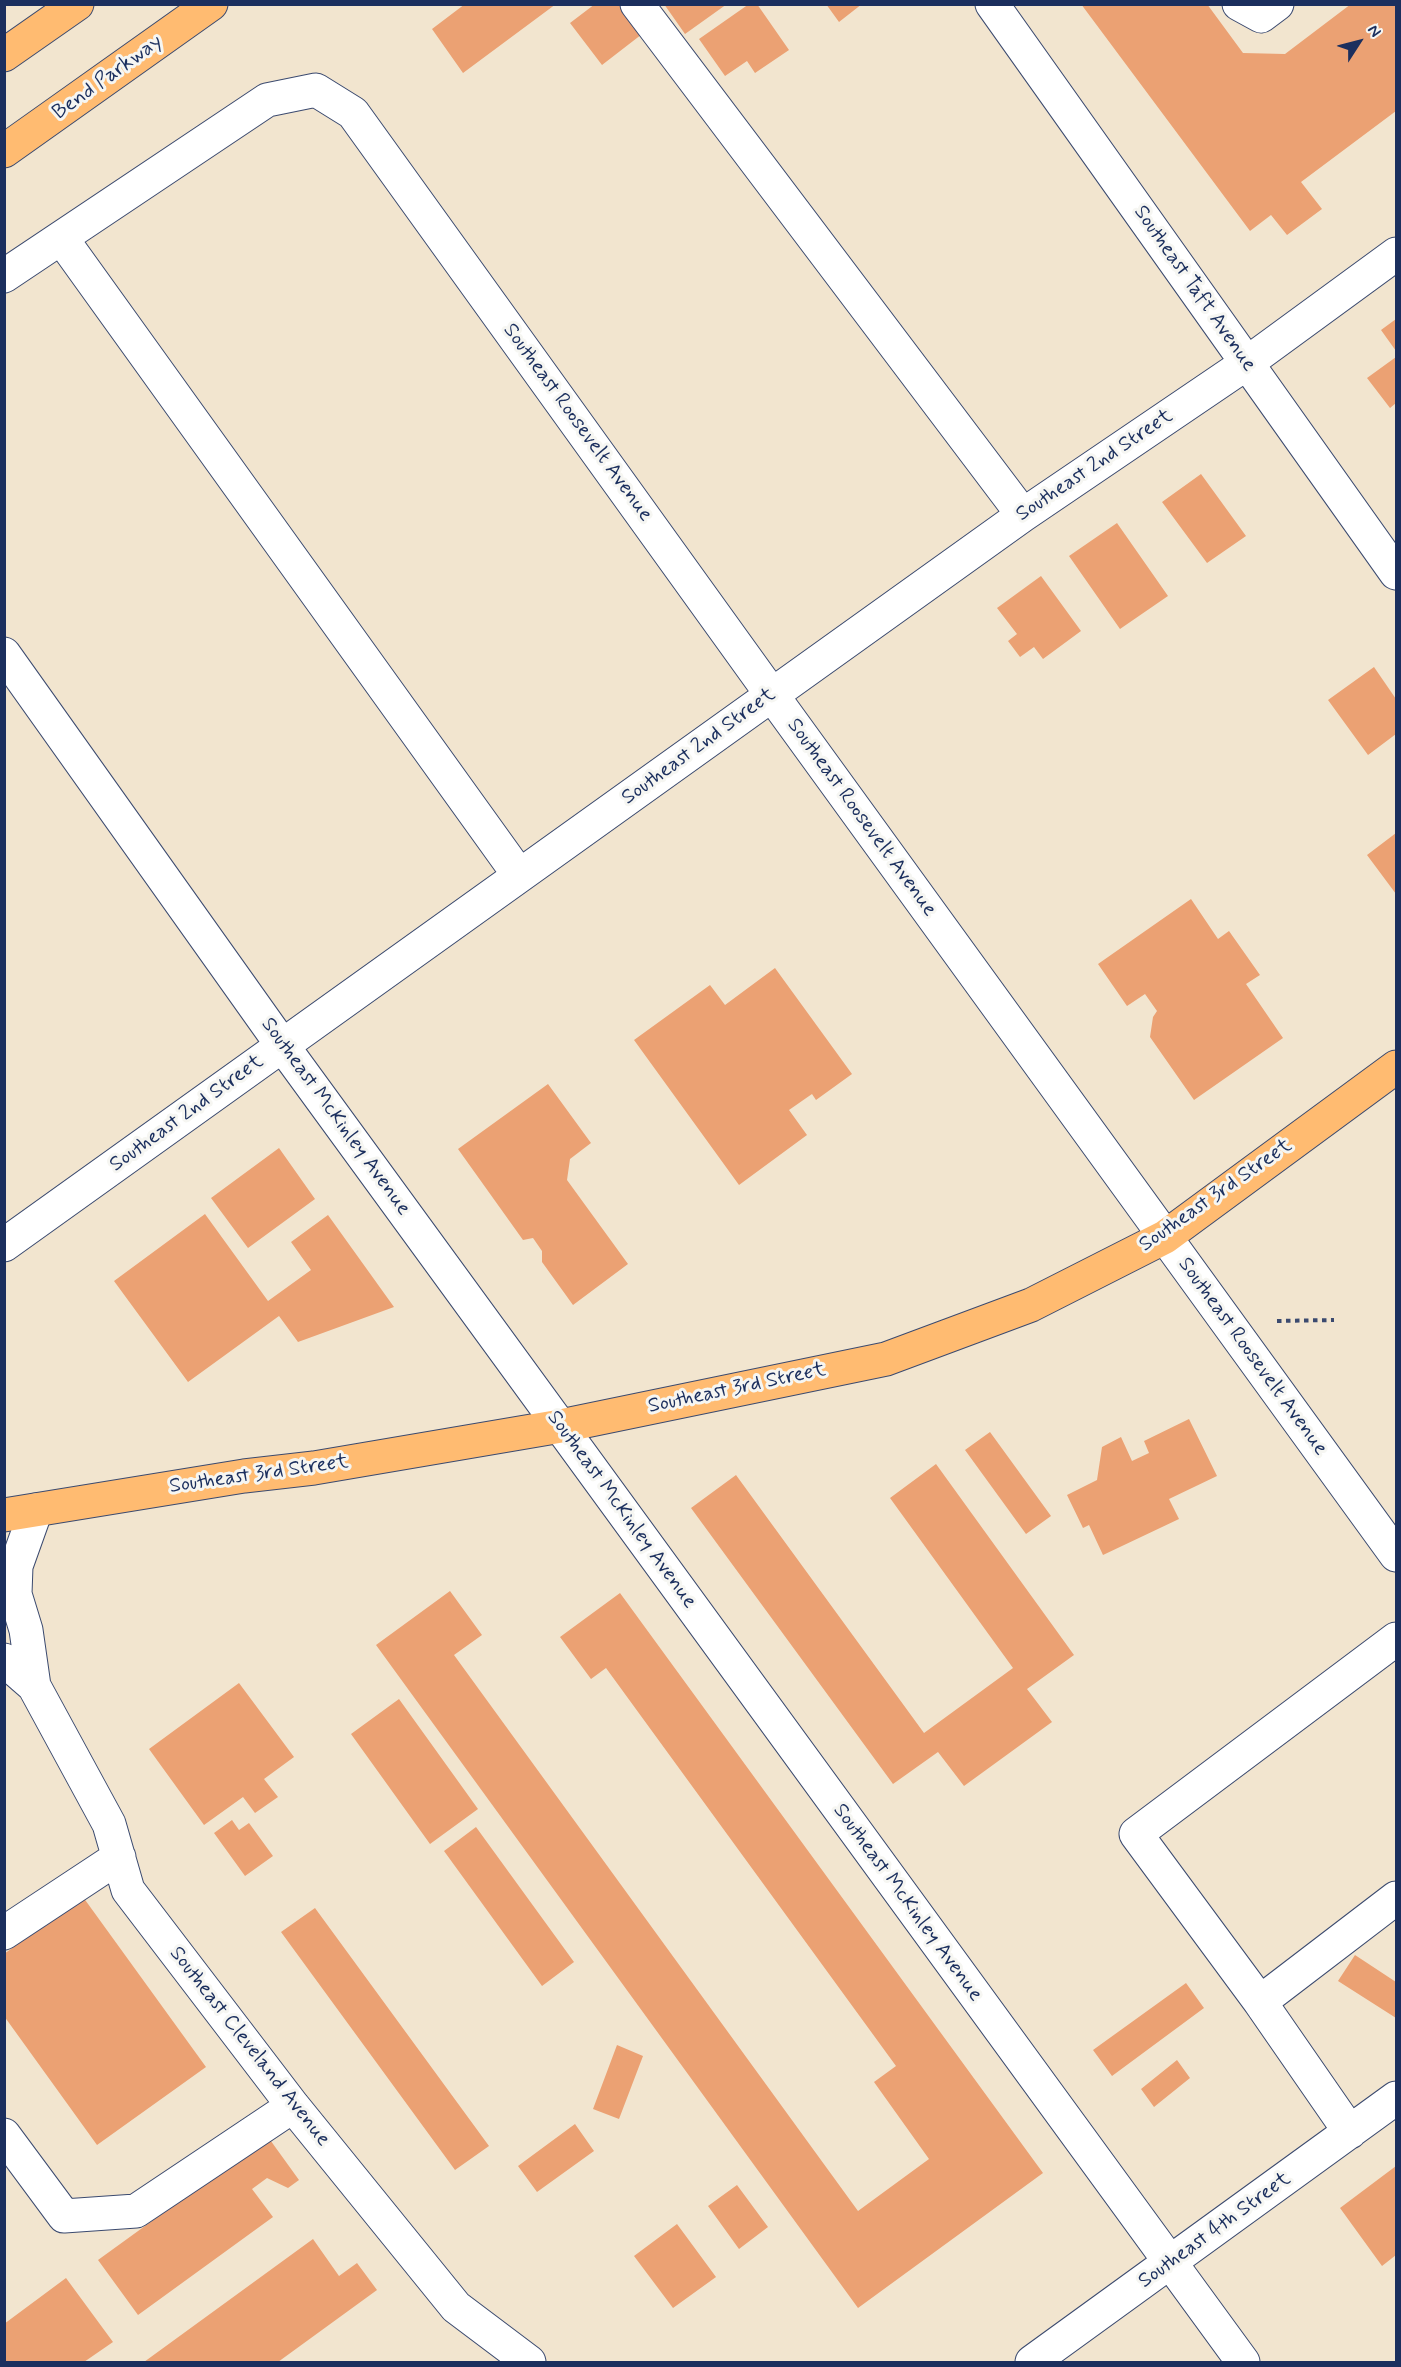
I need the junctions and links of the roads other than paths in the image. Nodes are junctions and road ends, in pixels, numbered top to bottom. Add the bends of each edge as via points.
1 (77, 4) edge
2 (211, 4) edge
3 (637, 4) edge
4 (992, 4) edge
5 (1239, 4) edge
6 (1277, 4) edge
7 (4, 55) edge
8 (4, 151) edge
9 (62, 239) junction
10 (1396, 254) edge
11 (4, 276) edge
12 (1247, 363) junction
13 (1023, 515) junction
14 (1396, 573) edge
15 (4, 654) edge
16 (772, 695) junction
17 (519, 875) junction
18 (282, 1045) junction
19 (1396, 1067) edge
20 (1165, 1237) junction
21 (4, 1245) edge
22 (561, 1426) junction
23 (20, 1512) edge
24 (1396, 1556) edge
25 (1396, 1639) edge
26 (4, 1660) edge
27 (34, 1686) junction
28 (118, 1857) junction
29 (1396, 1898) edge
30 (4, 1934) edge
31 (1260, 2002) junction
32 (1396, 2098) edge
33 (293, 2106) junction
34 (1350, 2132) junction
35 (4, 2135) edge
36 (1169, 2264) junction
37 (529, 2362) edge
38 (1032, 2362) edge
39 (1243, 2362) edge

1 - 7 main road
2 - 8 main road, Bend Parkway
3 - 13 street
4 - 12 street, Southeast Taft Avenue
5 - 6 street via 1260,16
9 - 11 street
9 - 16 street, Southeast Roosevelt Avenue via 267,100 316,90 353,113
9 - 17 street
10 - 12 street, Southeast 2nd Street
12 - 13 street, Southeast 2nd Street
12 - 14 street, Southeast Taft Avenue
13 - 16 street, Southeast 2nd Street
15 - 18 street, Southeast McKinley Avenue
16 - 17 street, Southeast 2nd Street
16 - 20 street, Southeast Roosevelt Avenue
17 - 18 street, Southeast 2nd Street
18 - 21 street, Southeast 2nd Street
18 - 22 street, Southeast McKinley Avenue
19 - 20 main road, Southeast 3rd Street
20 - 22 main road, Southeast 3rd Street via 1031,1305 886,1359
20 - 24 street, Southeast Roosevelt Avenue
22 - 23 main road, Southeast 3rd Street
22 - 36 street, Southeast McKinley Avenue
23 - 27 street, Southeast Cleveland Avenue via 15,1594 26,1630
25 - 31 street via 1136,1834
26 - 27 street, Southeast Cleveland Avenue
27 - 28 street, Southeast Cleveland Avenue via 109,1824
28 - 30 street
28 - 33 street, Southeast Cleveland Avenue via 128,1890
29 - 31 street
31 - 34 street
32 - 34 street, Southeast 4th Street
33 - 35 street via 136,2211 64,2216
33 - 37 street, Southeast Cleveland Avenue via 456,2307
34 - 36 street, Southeast 4th Street
36 - 38 street, Southeast 4th Street
36 - 39 street, Southeast McKinley Avenue

